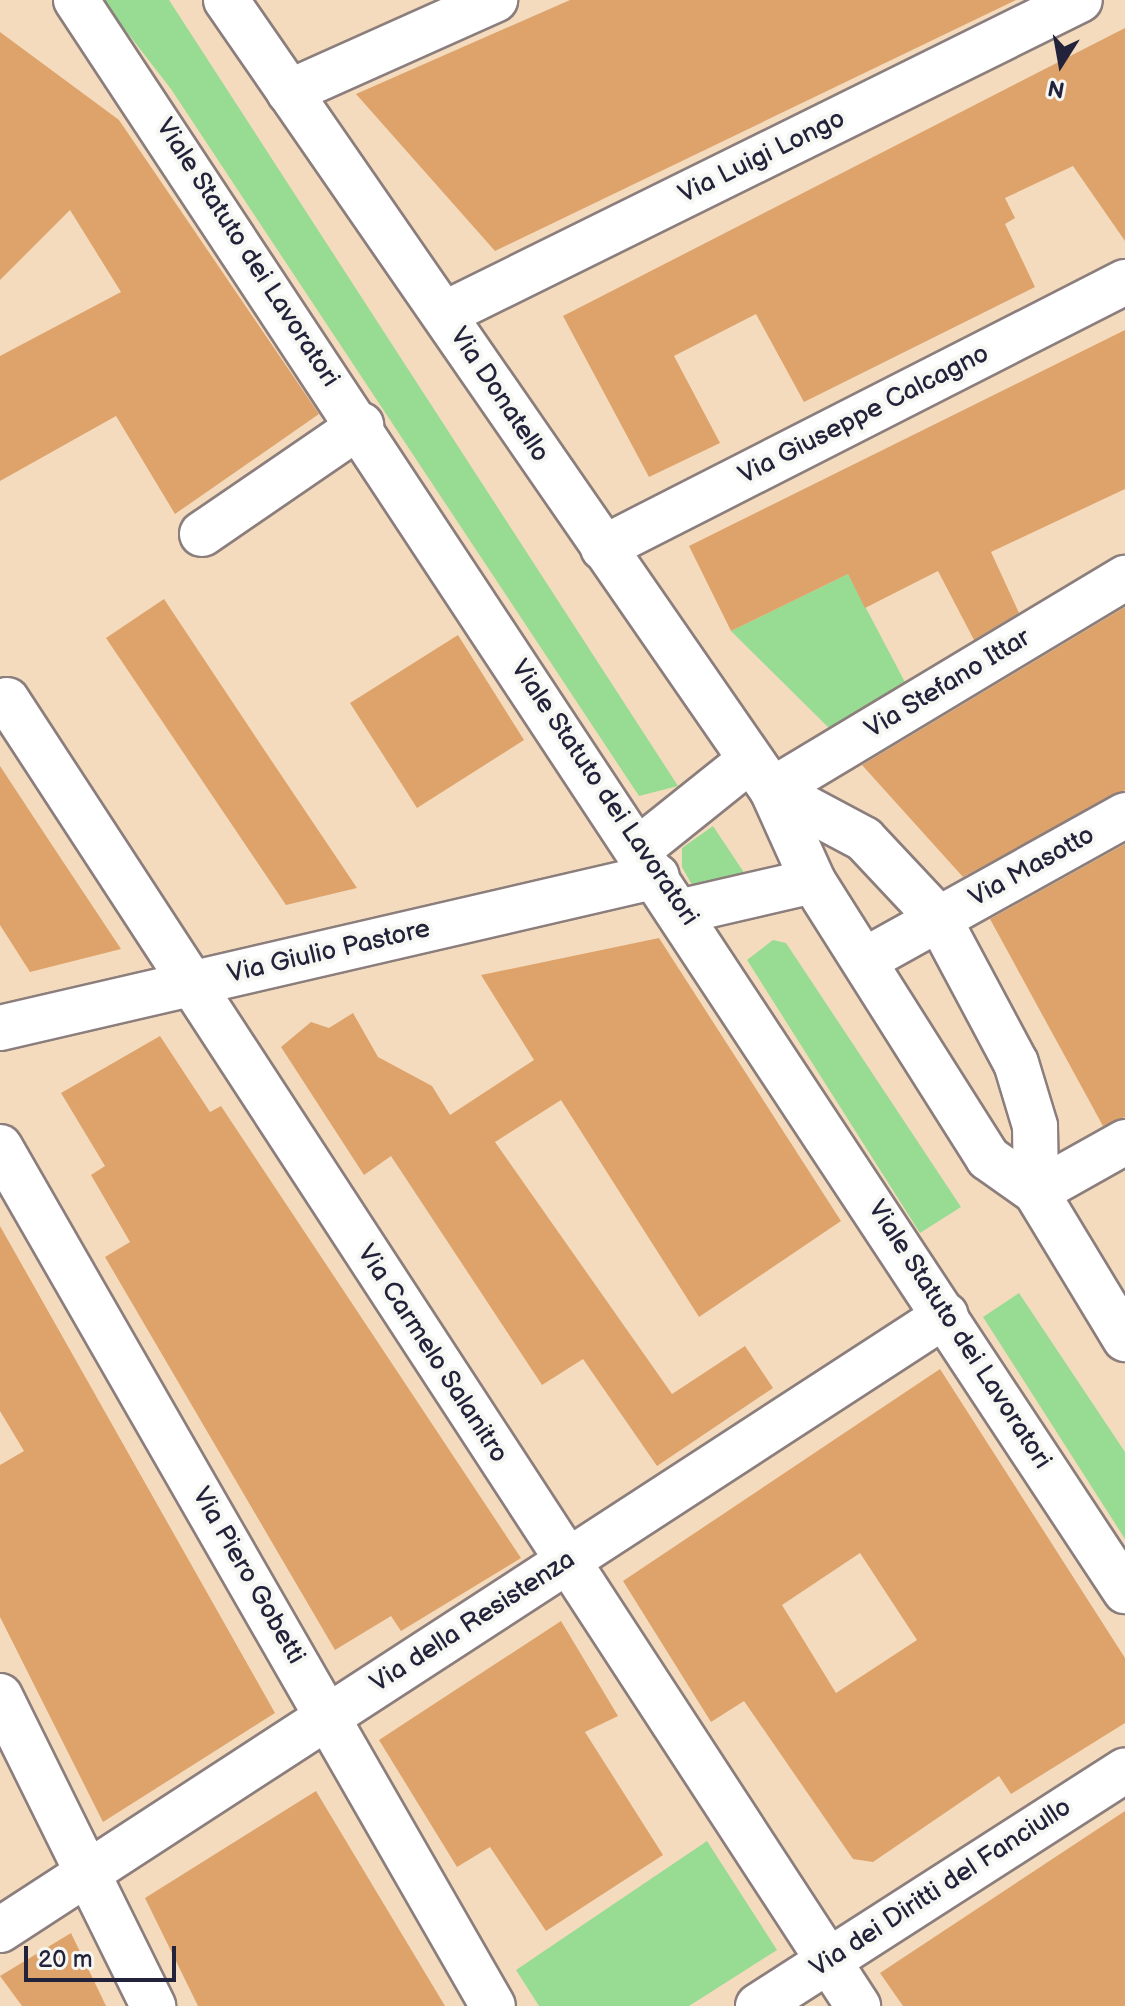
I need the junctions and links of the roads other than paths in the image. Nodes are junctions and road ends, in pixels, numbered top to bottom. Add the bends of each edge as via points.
1 (76, 0) edge
2 (226, 0) edge
3 (495, 0) edge
4 (1080, 0) edge
5 (289, 92) junction
6 (1125, 282) edge
7 (444, 314) junction
8 (361, 425) junction
9 (202, 534) dead end
10 (603, 548) junction
11 (1125, 578) edge
12 (7, 700) dead end
13 (760, 776) junction
14 (1125, 815) edge
15 (648, 863) junction
16 (813, 881) junction
17 (683, 911) junction
18 (939, 919) junction
19 (865, 960) junction
20 (189, 985) junction
21 (0, 1028) edge
22 (1125, 1142) edge
23 (0, 1147) edge
24 (1036, 1192) junction
25 (946, 1315) junction
26 (1125, 1339) edge
27 (568, 1561) junction
28 (1125, 1591) edge
29 (0, 1696) edge
30 (327, 1716) junction
31 (1125, 1770) edge
32 (88, 1871) junction
33 (0, 1930) edge
34 (828, 1961) junction
35 (153, 2006) edge
36 (493, 2006) edge
37 (758, 2006) edge
38 (858, 2006) edge

1 - 8 street, Viale Statuto dei Lavoratori
2 - 5 street, Via Donatello
3 - 5 street
4 - 7 street, Via Luigi Longo
5 - 7 street, Via Donatello
6 - 10 street, Via Giuseppe Calcagno
7 - 10 street, Via Donatello
8 - 9 street
8 - 15 street, Viale Statuto dei Lavoratori
10 - 13 street, Via Donatello
11 - 13 street, Via Stefano Ittar
12 - 20 street, Via Carmelo Salanitro
13 - 15 street, Via Stefano Ittar
13 - 16 street, Via Donatello
13 - 18 street via 864,839
14 - 18 street, Via Masotto
15 - 17 street, Viale Statuto dei Lavoratori
15 - 20 street, Via Giulio Pastore
16 - 17 street
16 - 19 street, Via Donatello
17 - 25 street, Viale Statuto dei Lavoratori
18 - 19 street, Via Masotto
18 - 24 street via 1016,1063 1035,1126
19 - 24 street, Via Donatello via 988,1158
20 - 21 street, Via Giulio Pastore
20 - 27 street, Via Carmelo Salanitro
22 - 24 street
23 - 30 street, Via Piero Gobetti
24 - 26 street
25 - 27 street, Via della Resistenza
25 - 28 street, Viale Statuto dei Lavoratori
27 - 30 street, Via della Resistenza
27 - 34 street, Via Carmelo Salanitro
29 - 32 street
30 - 32 street, Via della Resistenza
30 - 36 street, Via Piero Gobetti
31 - 34 street, Via dei Diritti del Fanciullo
32 - 33 street, Via della Resistenza
32 - 35 street
34 - 37 street, Via dei Diritti del Fanciullo
34 - 38 street, Via Carmelo Salanitro

